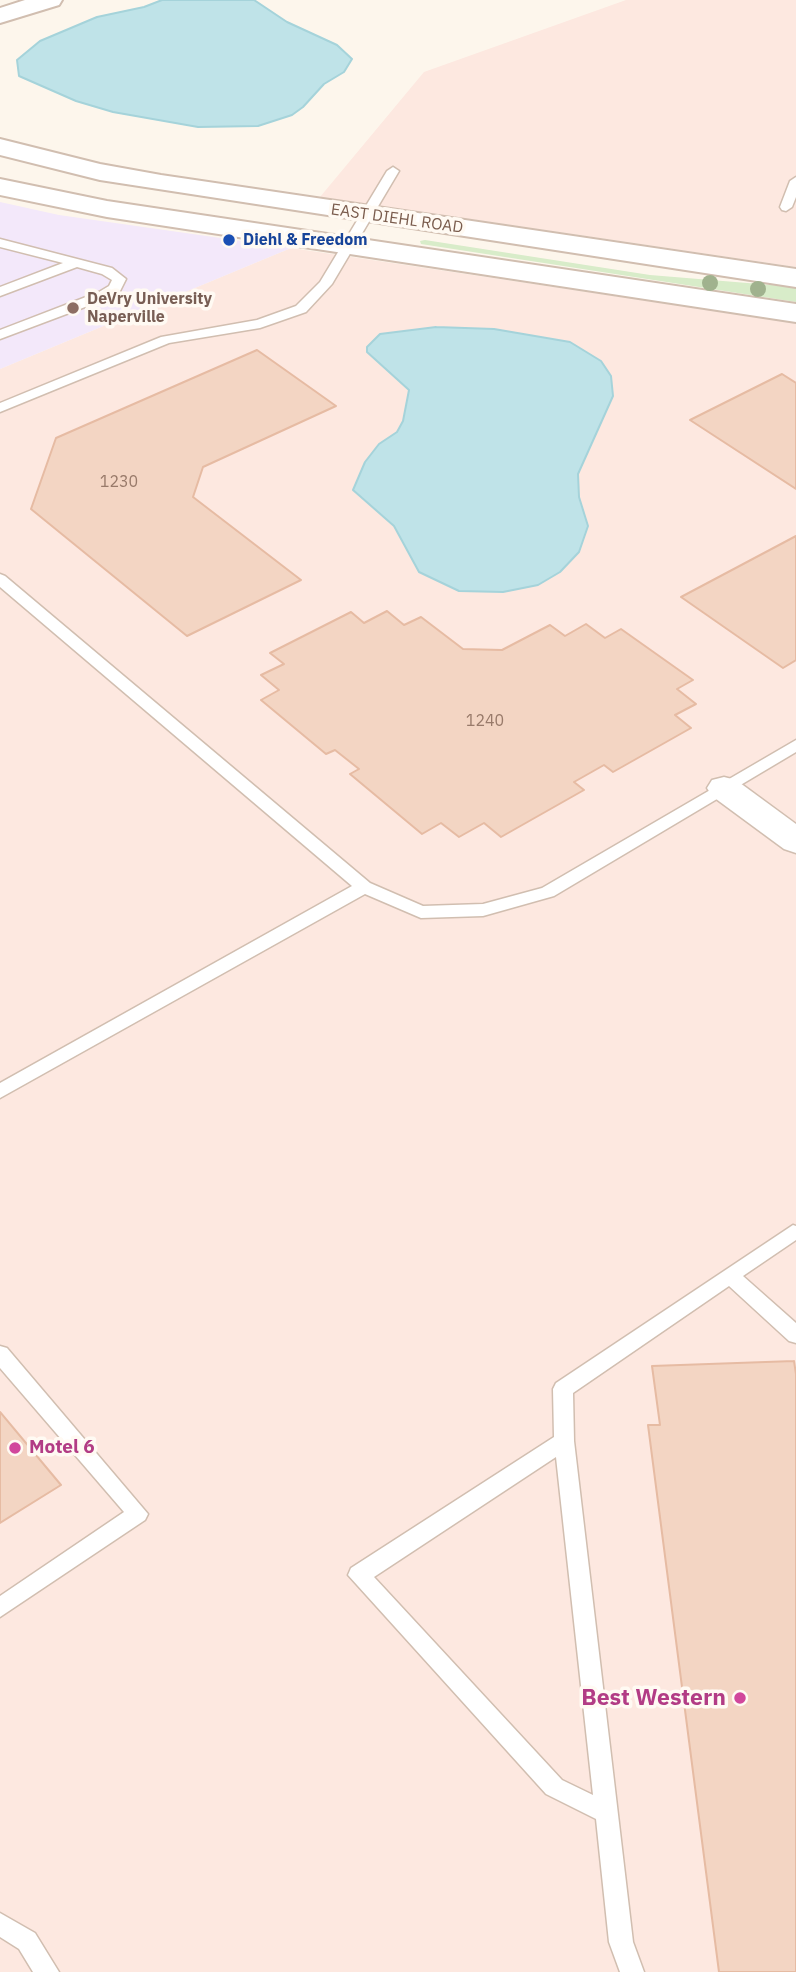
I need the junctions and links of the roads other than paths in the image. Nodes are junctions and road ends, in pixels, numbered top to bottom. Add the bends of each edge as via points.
1 (47, 1) edge
2 (0, 16) edge
3 (0, 23) edge
4 (0, 147) edge
5 (393, 171) dead end
6 (796, 181) edge
7 (0, 187) edge
8 (786, 207) dead end
9 (367, 214) junction
10 (0, 243) edge
11 (348, 246) junction
12 (76, 263) junction
13 (796, 278) edge
14 (0, 292) edge
15 (796, 313) edge
16 (0, 335) edge
17 (0, 408) edge
18 (0, 579) edge
19 (796, 745) edge
20 (724, 788) junction
21 (796, 841) edge
22 (363, 887) junction
23 (0, 1091) edge
24 (795, 1233) edge
25 (729, 1275) junction
26 (796, 1335) edge
27 (0, 1354) edge
28 (564, 1441) junction
29 (0, 1608) edge
30 (607, 1813) junction
31 (0, 1924) edge
32 (47, 1972) edge
33 (632, 1972) edge

1 - 2 street
1 - 3 street
4 - 9 street, EAST DIEHL ROAD via 125,177
5 - 9 lane
6 - 8 lane
7 - 11 street, EAST DIEHL ROAD via 97,207
9 - 11 lane
9 - 13 street, EAST DIEHL ROAD
10 - 12 lane
11 - 15 street, EAST DIEHL ROAD
11 - 17 lane via 324,284 300,309 282,318 166,340
12 - 14 lane
12 - 16 lane via 107,271 119,279 115,288
18 - 22 lane
19 - 20 lane
20 - 21 street
20 - 22 lane via 548,892 484,910 421,912
22 - 23 lane
24 - 25 lane
25 - 26 lane
25 - 28 lane via 564,1389
27 - 29 lane via 138,1514
28 - 30 lane
28 - 30 lane via 359,1575 554,1787
30 - 33 lane via 621,1942
31 - 32 lane via 27,1941

